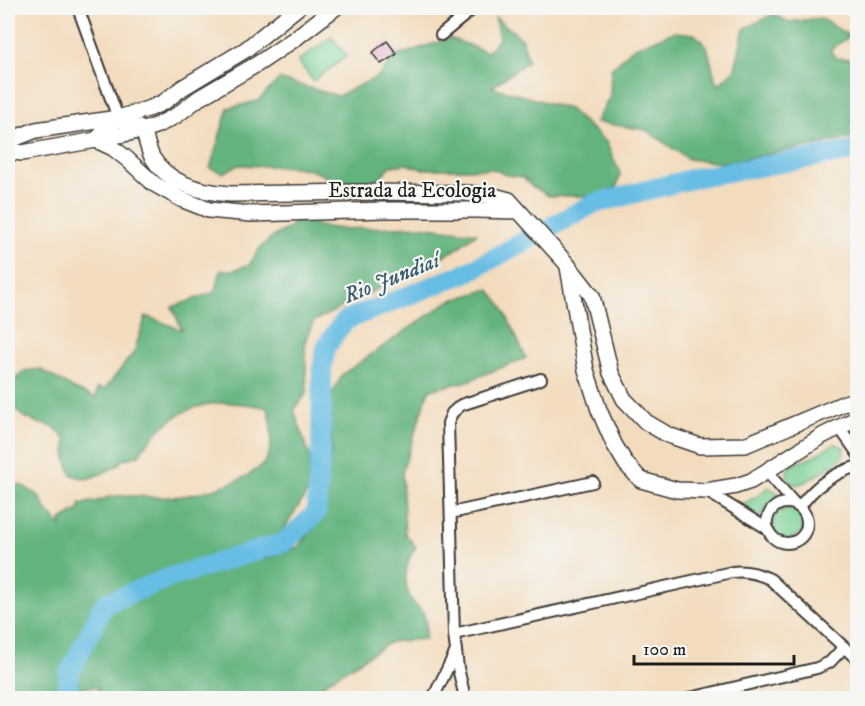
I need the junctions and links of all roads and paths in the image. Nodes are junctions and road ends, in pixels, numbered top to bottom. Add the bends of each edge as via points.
1 (78, 8) edge
2 (297, 8) edge
3 (335, 8) edge
4 (474, 8) edge
5 (441, 34) dead end
6 (118, 118) junction
7 (143, 130) junction
8 (96, 140) junction
9 (8, 141) edge
10 (8, 151) edge
11 (518, 211) junction
12 (567, 264) junction
13 (541, 379) dead end
14 (858, 399) edge
15 (858, 418) edge
16 (839, 427) junction
17 (858, 454) edge
18 (858, 466) edge
19 (767, 472) junction
20 (593, 482) dead end
21 (706, 491) junction
22 (798, 506) junction
23 (451, 513) junction
24 (768, 529) junction
25 (454, 634) junction
26 (844, 647) junction
27 (456, 651) junction
28 (858, 660) edge
29 (433, 699) edge
30 (465, 699) edge
31 (690, 699) edge

1 - 6 street
2 - 6 street via 244,50 164,102
3 - 7 street via 177,116
4 - 5 street
6 - 7 street
6 - 8 street
6 - 9 street via 36,130
7 - 8 street
7 - 11 street, Estrada da Ecologia via 152,156 164,170 181,183 209,192 466,193 509,200
8 - 10 street via 22,153
8 - 11 street, Estrada da Ecologia via 127,159 154,184 209,210 251,214
11 - 12 street
12 - 14 street via 592,296 611,374 624,399 646,422 668,435 700,446 745,446
12 - 21 street via 586,370 598,410 626,464 641,480 677,490
13 - 23 street via 466,403 452,413 448,428
15 - 16 street
16 - 17 street
16 - 19 street
18 - 22 street via 823,482
19 - 21 street via 744,484
19 - 22 street
20 - 23 street
21 - 24 street
22 - 24 street via 784,503 774,508 768,518
22 - 24 street via 807,516 807,528 796,541 780,542
23 - 25 street
25 - 26 street via 745,571 770,579
25 - 27 street
26 - 28 street
26 - 31 street via 818,668
27 - 29 street
27 - 30 street

